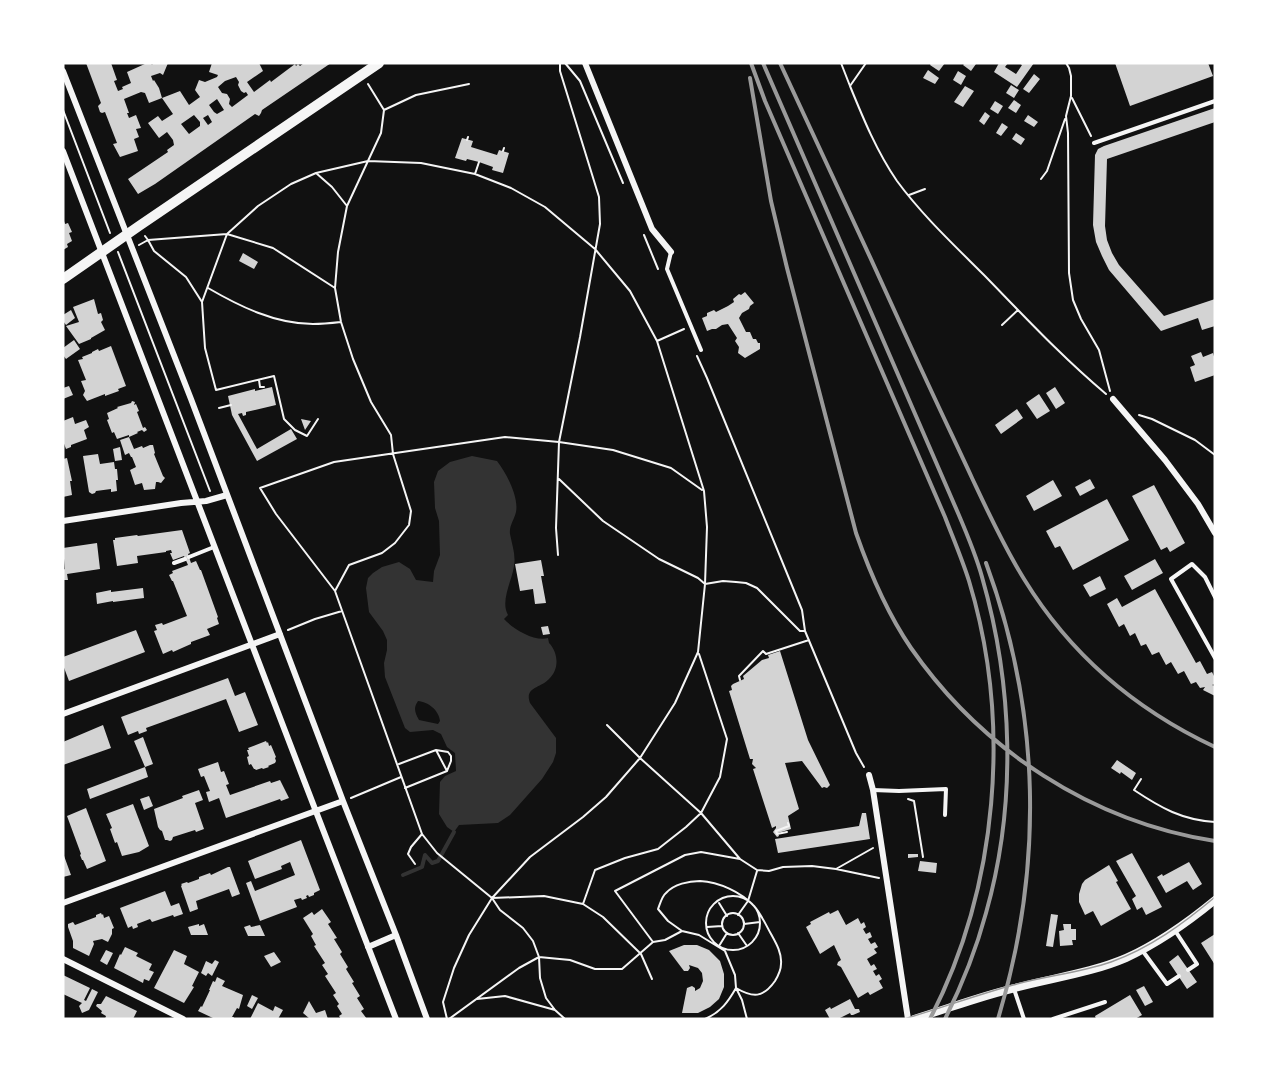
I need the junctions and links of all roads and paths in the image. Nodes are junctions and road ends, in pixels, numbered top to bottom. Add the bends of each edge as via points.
1 (379, 63) edge
2 (562, 63) edge
3 (585, 63) edge
4 (841, 63) edge
5 (866, 63) edge
6 (1066, 63) edge
7 (63, 71) edge
8 (362, 75) junction
9 (469, 84) dead end
10 (850, 86) junction
11 (1071, 96) junction
12 (1215, 101) edge
13 (63, 110) edge
14 (384, 110) junction
15 (1066, 117) junction
16 (1084, 125) dead end
17 (1094, 143) dead end
18 (63, 151) edge
19 (368, 161) junction
20 (479, 162) dead end
21 (316, 172) junction
22 (475, 174) junction
23 (1041, 179) dead end
24 (625, 189) dead end
25 (925, 189) dead end
26 (909, 195) junction
27 (347, 206) junction
28 (139, 226) junction
29 (643, 232) dead end
30 (127, 234) junction
31 (228, 234) junction
32 (148, 240) junction
33 (114, 243) junction
34 (133, 248) junction
35 (595, 249) junction
36 (671, 252) joint
37 (101, 253) junction
38 (661, 275) dead end
39 (63, 279) edge
40 (208, 288) junction
41 (335, 288) junction
42 (202, 302) junction
43 (1018, 310) junction
44 (341, 322) junction
45 (1002, 325) dead end
46 (684, 329) dead end
47 (657, 341) junction
48 (701, 350) dead end
49 (696, 354) dead end
50 (259, 380) junction
51 (264, 387) dead end
52 (1113, 399) junction
53 (231, 405) dead end
54 (219, 408) dead end
55 (1121, 410) junction
56 (318, 419) dead end
57 (559, 442) junction
58 (393, 454) junction
59 (1215, 455) edge
60 (558, 478) junction
61 (704, 492) junction
62 (227, 495) junction
63 (214, 500) junction
64 (196, 502) junction
65 (63, 521) edge
66 (1215, 533) edge
67 (214, 547) junction
68 (558, 555) dead end
69 (174, 563) dead end
70 (705, 584) junction
71 (335, 591) junction
72 (1215, 597) edge
73 (342, 611) junction
74 (805, 631) junction
75 (280, 634) junction
76 (809, 640) junction
77 (253, 643) junction
78 (698, 652) junction
79 (1215, 658) edge
80 (740, 680) dead end
81 (63, 714) edge
82 (607, 725) dead end
83 (436, 750) junction
84 (640, 758) junction
85 (398, 765) junction
86 (447, 771) junction
87 (868, 775) joint
88 (401, 777) junction
89 (1141, 779) dead end
90 (405, 788) junction
91 (873, 790) junction
92 (899, 791) junction
93 (343, 801) junction
94 (316, 812) junction
95 (701, 813) junction
96 (945, 815) dead end
97 (1215, 822) edge
98 (788, 823) dead end
99 (787, 832) dead end
100 (422, 834) junction
101 (882, 843) junction
102 (923, 857) dead end
103 (740, 859) junction
104 (415, 864) dead end
105 (836, 869) junction
106 (757, 870) junction
107 (887, 879) junction
108 (492, 898) junction
109 (1215, 900) edge
110 (748, 901) junction
111 (718, 902) junction
112 (63, 903) edge
113 (583, 904) junction
114 (755, 908) junction
115 (727, 915) junction
116 (738, 915) junction
117 (760, 922) junction
118 (744, 924) junction
119 (722, 926) junction
120 (707, 927) junction
121 (682, 931) junction
122 (1176, 931) junction
123 (727, 933) junction
124 (738, 933) junction
125 (396, 935) junction
126 (653, 942) junction
127 (718, 946) junction
128 (747, 946) junction
129 (368, 947) junction
130 (1142, 950) junction
131 (641, 954) junction
132 (539, 957) junction
133 (63, 959) edge
134 (1188, 970) dead end
135 (1179, 976) dead end
136 (652, 980) dead end
137 (736, 987) junction
138 (1014, 988) junction
139 (474, 1000) junction
140 (1105, 1002) dead end
141 (555, 1010) junction
142 (183, 1019) edge
143 (396, 1019) edge
144 (427, 1019) edge
145 (448, 1019) edge
146 (565, 1019) edge
147 (705, 1019) edge
148 (747, 1019) edge
149 (908, 1019) edge
150 (914, 1019) edge
151 (1024, 1019) edge
152 (1053, 1019) edge

1 - 8 main road
2 - 24 path via 580,81
2 - 35 path via 560,71 599,197 600,224
3 - 36 street via 651,229
4 - 10 path
5 - 10 path
6 - 11 path
7 - 30 street
8 - 14 path
8 - 28 main road
9 - 14 path via 416,95
10 - 26 path via 881,154
11 - 15 path
11 - 16 path
12 - 17 lane
13 - 33 path
14 - 19 path via 381,133
15 - 23 path
15 - 52 path via 1073,300 1099,350
18 - 37 street
19 - 21 path
19 - 22 path via 421,163
19 - 27 path
20 - 22 path
21 - 27 path
21 - 31 path via 258,206
22 - 35 path via 544,207
25 - 26 path
26 - 43 path
27 - 41 path
28 - 30 main road
28 - 32 path
29 - 38 path
30 - 33 main road
30 - 34 street
31 - 32 path
31 - 40 path
31 - 41 path via 273,248
32 - 34 path
32 - 42 path via 154,251 186,277
33 - 37 main road
33 - 63 path
34 - 62 street
35 - 47 path via 630,291
35 - 57 path
36 - 48 lane via 667,269
37 - 39 main road
37 - 64 street
40 - 42 path
40 - 44 path via 282,321
41 - 44 path
42 - 50 path via 205,348 216,390
43 - 45 path
43 - 52 path
44 - 58 path via 371,402 391,435
46 - 47 path
47 - 61 path
49 - 74 path via 802,610
50 - 51 path via 260,387
50 - 56 path via 274,376 284,419 295,430 307,436
52 - 55 street
53 - 54 path
55 - 59 path via 1152,418 1196,440
55 - 66 street via 1166,460
57 - 58 path via 505,437
57 - 60 path
57 - 61 path via 613,450 671,468
58 - 71 path via 411,511 409,525 381,553 349,565
58 - 71 path via 334,462 260,488
60 - 68 path
60 - 70 path via 603,521
61 - 70 path
62 - 63 street
62 - 75 street
63 - 64 street
64 - 65 street
64 - 67 street
67 - 69 lane
67 - 77 street
70 - 74 path via 736,582 757,588 800,631
70 - 78 path
71 - 73 path
72 - 79 lane via 1205,577 1192,564 1171,579
73 - 75 path
73 - 85 path
74 - 76 path
75 - 77 street
75 - 93 street
76 - 80 path via 766,654 763,651 739,676
76 - 87 path
77 - 81 street
77 - 94 street
78 - 84 path via 675,703
78 - 95 path via 727,739 720,777
82 - 84 path
83 - 85 path
83 - 86 path
83 - 86 path via 451,756
84 - 95 path
84 - 108 path via 606,797 531,857
85 - 88 path
86 - 90 path
87 - 91 street
88 - 90 path
88 - 93 path
89 - 97 path via 1134,790 1160,807 1191,820
90 - 100 path
91 - 92 lane
91 - 101 street
92 - 96 lane via 946,789
92 - 102 path via 914,801
93 - 94 street
93 - 125 street
94 - 112 street
94 - 129 street
95 - 103 path
95 - 113 path via 658,849 595,870
98 - 99 path via 789,826 776,831
100 - 104 path via 408,854
100 - 108 path via 437,853
101 - 105 path
101 - 107 street
103 - 106 path
103 - 126 path via 700,852 685,855 615,891
105 - 106 path via 812,866
105 - 107 path
106 - 110 path
107 - 149 street
108 - 113 path via 544,896
108 - 132 path via 528,934
108 - 145 path via 454,968 443,1002
109 - 122 street
110 - 111 path via 730,897
110 - 114 path
110 - 116 path
110 - 121 path via 711,882 674,887 664,893 658,909
111 - 115 path
111 - 120 path via 709,912
113 - 131 path via 603,917
114 - 117 path
114 - 137 path via 777,946 781,962 778,975 764,994 746,994
115 - 116 path
115 - 119 path
116 - 118 path
117 - 118 path
117 - 128 path via 759,932
118 - 124 path
119 - 120 path
119 - 123 path
120 - 127 path
121 - 126 path
121 - 127 path
122 - 130 street
122 - 134 lane via 1197,964
123 - 124 path
123 - 127 path
124 - 128 path
125 - 129 street
125 - 144 street
126 - 131 path
127 - 128 path via 734,950
127 - 137 path via 729,957
129 - 143 street
130 - 135 lane via 1167,984
130 - 138 street via 1096,969
131 - 132 path via 622,969 595,969 570,960
131 - 136 path
132 - 139 path
132 - 141 path via 546,998
133 - 142 street
137 - 147 path via 716,1014
137 - 148 path
138 - 150 street
138 - 151 lane
139 - 141 path via 505,996
139 - 145 path
140 - 152 lane
141 - 146 path

